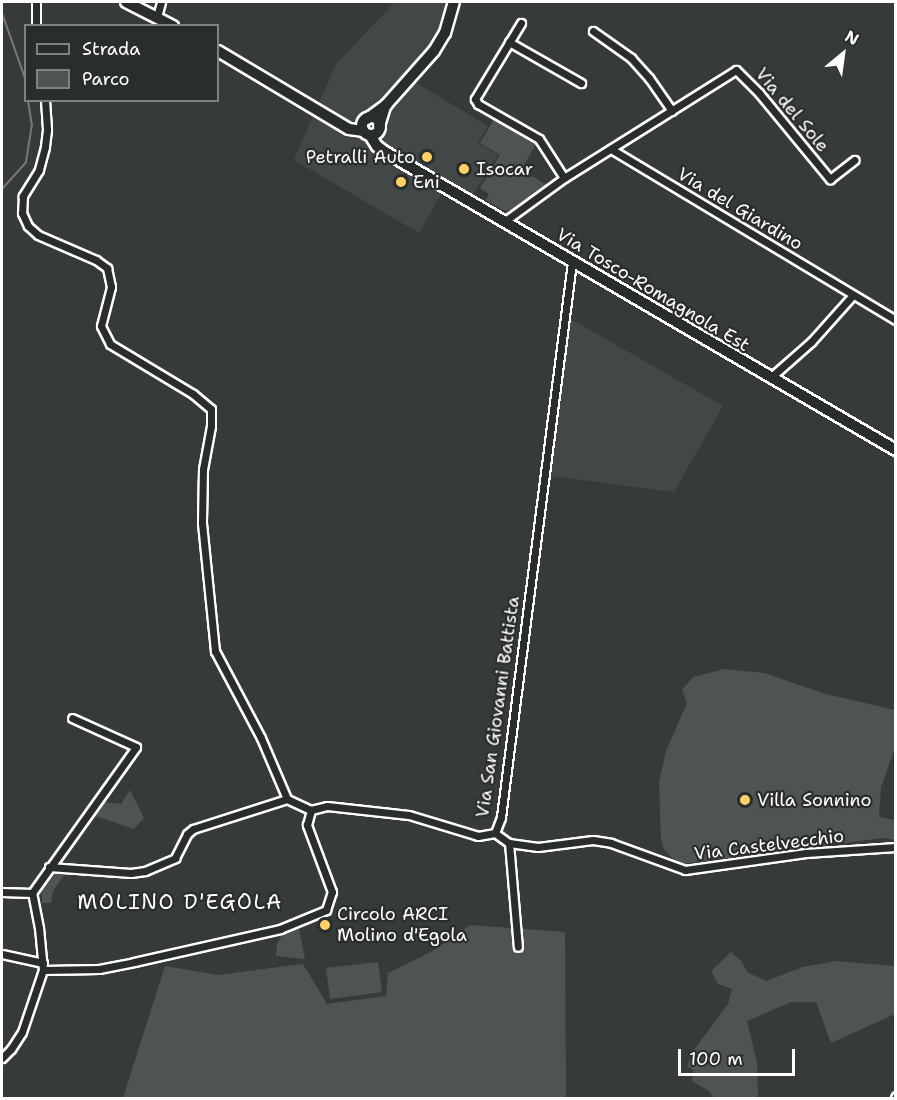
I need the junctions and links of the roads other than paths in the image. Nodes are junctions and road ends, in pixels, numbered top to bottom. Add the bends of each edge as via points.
1 (36, 2) edge
2 (126, 2) edge
3 (161, 2) edge
4 (454, 2) edge
5 (157, 17) junction
6 (521, 23) dead end
7 (36, 24) edge
8 (169, 24) edge
9 (593, 31) dead end
10 (509, 42) junction
11 (219, 52) edge
12 (580, 83) dead end
13 (45, 102) edge
14 (672, 111) junction
15 (370, 127) junction
16 (611, 149) junction
17 (854, 160) dead end
18 (564, 178) junction
19 (505, 221) junction
20 (572, 262) junction
21 (853, 295) junction
22 (896, 320) edge
23 (770, 378) junction
24 (896, 450) edge
25 (72, 718) dead end
26 (287, 799) junction
27 (311, 810) junction
28 (495, 833) junction
29 (509, 843) junction
30 (896, 847) edge
31 (49, 867) junction
32 (2, 892) edge
33 (32, 893) junction
34 (518, 947) dead end
35 (2, 954) edge
36 (43, 967) junction
37 (2, 1058) edge

1 - 7 street
2 - 5 main road
3 - 5 street
4 - 15 main road via 442,40
5 - 8 main road
6 - 10 street
9 - 14 street via 631,58
10 - 12 street
10 - 18 street via 475,99 539,139
11 - 15 main road via 340,123
13 - 26 street via 44,153 23,196 22,213 38,236 107,268 111,287 101,326 110,344 211,409 203,469 202,523 214,651 261,738
14 - 16 street, Via del Sole
14 - 17 street, Via del Sole via 736,70 754,86 830,179
15 - 19 main road, Via Tosco-Romagnola Est via 377,146
16 - 18 street, Via del Sole
16 - 21 street, Via del Giardino
18 - 19 street, Via del Sole
19 - 20 main road, Via Tosco-Romagnola Est
20 - 23 main road, Via Tosco-Romagnola Est
20 - 28 street, Via San Giovanni Battista via 501,817
21 - 22 street, Via del Giardino
21 - 23 street via 811,342
23 - 24 main road, Via Tosco-Romagnola Est
25 - 31 street via 136,747
26 - 27 street
26 - 31 street via 193,829 175,858 145,871
27 - 28 street, Via San Giovanni Battista via 327,806 362,809 409,815 478,836
27 - 36 street via 307,825 332,892 326,910 280,929 134,962 99,969
28 - 29 street, Via Castelvecchio
29 - 30 street, Via Castelvecchio via 538,847 593,840 685,870 806,853
29 - 34 street
31 - 33 street
32 - 33 street
33 - 36 street
35 - 36 street
36 - 37 street via 22,1032

